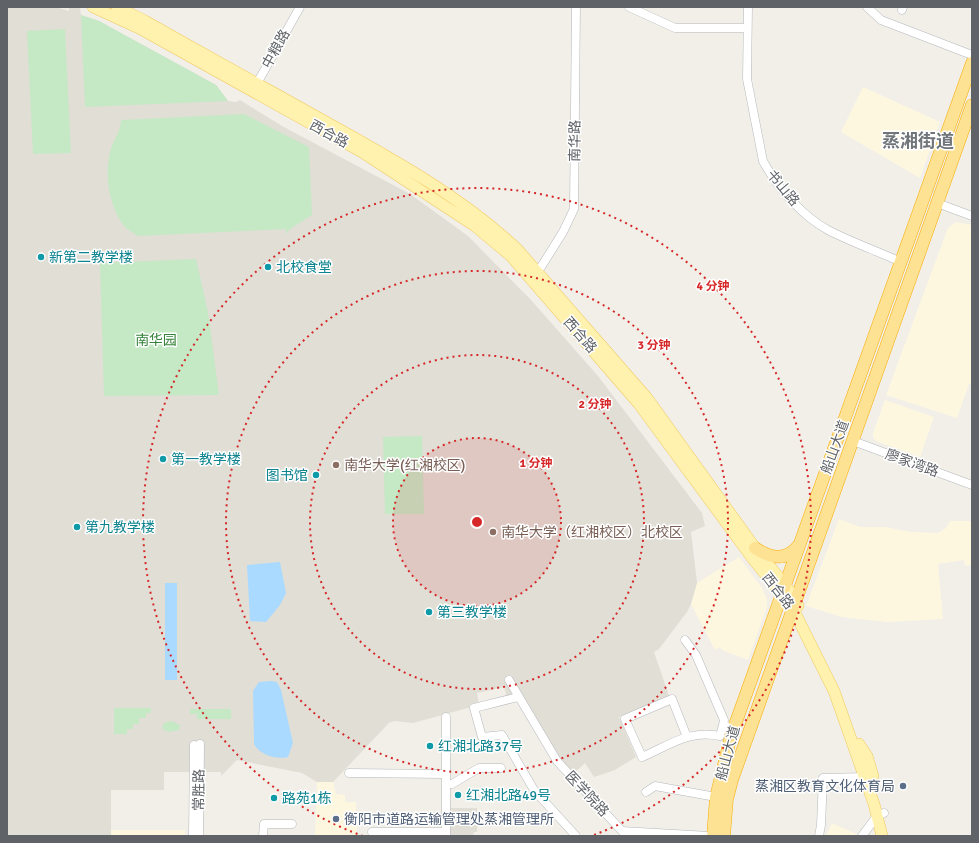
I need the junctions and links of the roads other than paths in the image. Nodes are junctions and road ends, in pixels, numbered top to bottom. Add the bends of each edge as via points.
1 (93, 7) edge
2 (116, 7) edge
3 (295, 7) edge
4 (300, 7) edge
5 (576, 7) edge
6 (629, 7) edge
7 (748, 7) edge
8 (867, 7) edge
9 (747, 28) junction
10 (972, 55) edge
11 (972, 63) edge
12 (253, 86) junction
13 (972, 105) edge
14 (938, 201) junction
15 (972, 210) edge
16 (972, 216) edge
17 (901, 262) junction
18 (541, 267) dead end
19 (852, 441) junction
20 (972, 485) edge
21 (801, 543) junction
22 (754, 554) junction
23 (783, 590) junction
24 (794, 603) junction
25 (770, 630) junction
26 (685, 640) dead end
27 (509, 680) dead end
28 (518, 697) junction
29 (446, 717) dead end
30 (729, 726) junction
31 (687, 737) junction
32 (501, 768) dead end
33 (349, 773) dead end
34 (446, 774) junction
35 (869, 780) junction
36 (446, 784) junction
37 (646, 792) dead end
38 (716, 797) junction
39 (881, 814) junction
40 (292, 824) dead end
41 (372, 832) dead end
42 (446, 834) edge
43 (193, 836) edge
44 (199, 836) edge
45 (263, 836) edge
46 (576, 836) edge
47 (709, 836) edge
48 (713, 836) edge
49 (724, 836) edge
50 (818, 836) edge
51 (862, 836) edge
52 (882, 836) edge
53 (890, 836) edge

1 - 12 main road, 西合路
2 - 12 main road, 西合路
3 - 12 street, 中粮路
4 - 12 street, 中粮路
5 - 18 street, 南华路 via 574,209
6 - 9 street via 675,28
7 - 9 street, 书山路
8 - 10 street via 881,20
9 - 17 street, 书山路 via 747,79 763,161 767,169 796,204 827,229
11 - 17 highway, 船山大道
12 - 22 main road, 西合路 via 400,164 458,201 499,232 517,249 647,398
13 - 14 highway, 船山大道
14 - 15 street
14 - 16 street
14 - 19 highway, 船山大道
17 - 21 highway, 船山大道
19 - 20 street, 廖家湾路
19 - 24 highway, 船山大道
21 - 22 highway via 790,554 778,557
21 - 23 highway, 船山大道
22 - 23 main road, 西合路
22 - 25 main road via 773,593
23 - 24 main road, 西合路
23 - 25 highway, 船山大道
24 - 35 main road, 西合路 via 834,691
24 - 49 highway, 船山大道 via 732,780
25 - 30 highway, 船山大道
26 - 30 street via 696,655 724,720
27 - 28 street, 医学院路
28 - 46 street via 474,708 482,737 502,735 534,790
28 - 47 street, 医学院路 via 557,761 622,831
29 - 34 street
30 - 31 street via 720,736 707,733
30 - 38 highway, 船山大道
31 - 31 street via 672,699 625,718 642,757
32 - 36 street via 479,768 452,784
33 - 34 street
34 - 36 street
35 - 39 main road, 西合路
35 - 50 street via 824,778
36 - 42 street
37 - 38 street via 655,786
38 - 48 highway, 船山大道
39 - 51 street
39 - 52 main road, 西合路
39 - 53 main road, 西合路
40 - 45 street via 264,824
41 - 42 street
43 - 44 street, 常胜路 via 197,744

